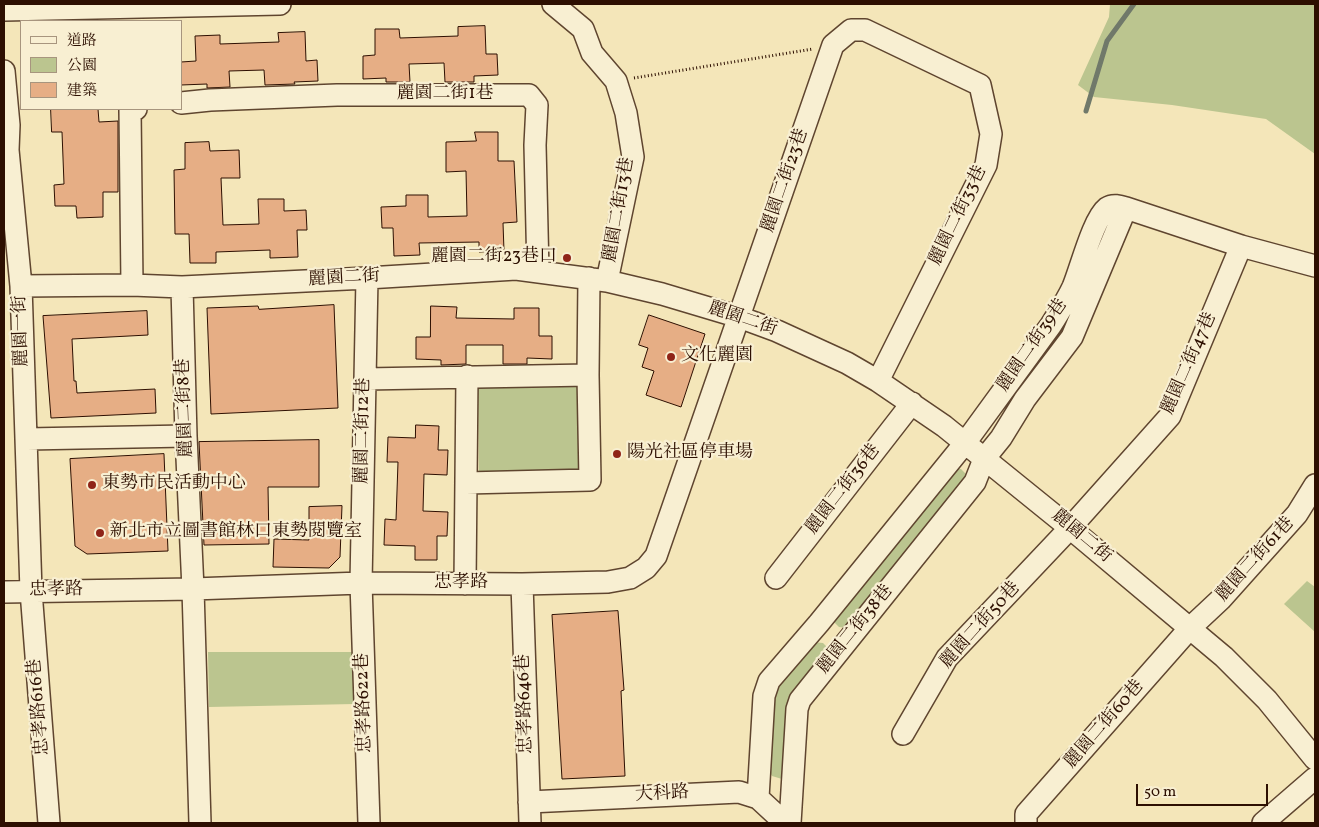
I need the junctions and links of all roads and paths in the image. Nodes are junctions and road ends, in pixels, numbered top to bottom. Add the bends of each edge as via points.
1 (280, 4) edge
2 (553, 4) edge
3 (4, 10) edge
4 (833, 45) junction
5 (4, 71) edge
6 (616, 81) junction
7 (182, 103) edge
8 (130, 110) edge
9 (6, 126) edge
10 (6, 151) edge
11 (1126, 208) junction
12 (1241, 246) junction
13 (1315, 266) edge
14 (538, 272) junction
15 (367, 278) junction
16 (598, 280) junction
17 (132, 284) junction
18 (20, 286) junction
19 (182, 287) junction
20 (738, 317) junction
21 (588, 375) junction
22 (467, 376) junction
23 (365, 378) junction
24 (878, 381) junction
25 (1006, 386) junction
26 (1025, 399) junction
27 (912, 403) junction
28 (186, 436) junction
29 (27, 439) junction
30 (965, 443) junction
31 (984, 460) junction
32 (466, 483) junction
33 (1315, 485) edge
34 (1070, 528) junction
35 (776, 578) dead end
36 (361, 583) junction
37 (465, 584) junction
38 (522, 584) junction
39 (193, 590) junction
40 (30, 591) junction
41 (4, 592) edge
42 (819, 623) junction
43 (1190, 628) junction
44 (845, 646) junction
45 (903, 734) dead end
46 (1315, 759) edge
47 (1315, 778) edge
48 (758, 798) junction
49 (529, 802) junction
50 (49, 823) edge
51 (200, 823) edge
52 (369, 823) edge
53 (530, 823) edge
54 (785, 823) edge
55 (790, 823) edge
56 (1026, 823) edge
57 (1263, 823) edge

1 - 3 street
2 - 6 street via 583,29 592,53
4 - 6 path
4 - 20 street, 麗園二街23巷
4 - 24 street, 麗園二街33巷 via 851,30 866,30 980,85 992,134 986,165
5 - 9 street, 麗園一街
6 - 16 street, 麗園二街13巷 via 626,113 633,157
7 - 14 street, 麗園二街1巷 via 337,95 529,96 537,105
8 - 17 street
9 - 10 street, 麗園一街
10 - 18 street, 麗園一街
11 - 12 street, 麗園二街39巷
11 - 25 street, 麗園二街39巷 via 1114,205 1099,218 1064,304
11 - 26 street, 麗園二街39巷 via 1072,337
12 - 13 street
12 - 34 street, 麗園二街47巷 via 1170,416
14 - 15 street, 麗園二街 via 516,269
14 - 16 street, 麗園二街
15 - 19 street, 麗園二街
15 - 23 street, 麗園二街12巷
16 - 20 street, 麗園二街 via 662,294
16 - 21 street, 麗園二街13巷
17 - 18 street, 麗園二街
17 - 19 street, 麗園二街
18 - 29 street, 麗園一街
19 - 28 street, 麗園二街8巷
20 - 24 street, 麗園二街 via 821,351
20 - 38 street, 忠孝路 via 656,556 646,568 630,578 608,582
21 - 22 street
21 - 32 street, 麗園二街13巷 via 590,480
22 - 23 street
22 - 32 street
23 - 36 street, 麗園二街12巷
24 - 27 street, 麗園二街
25 - 26 street
25 - 30 street, 麗園二街39巷
26 - 31 street, 麗園二街39巷
27 - 30 street, 麗園二街
27 - 35 street, 麗園二街36巷
28 - 29 street
28 - 39 street, 麗園二街8巷
29 - 40 street, 麗園一街
30 - 31 street, 麗園二街
30 - 42 street, 麗園二街38巷
31 - 34 street, 麗園二街
31 - 44 street, 麗園二街38巷 via 975,482
32 - 37 street
33 - 43 street, 麗園二街61巷 via 1297,514 1221,599
34 - 43 street, 麗園二街
34 - 45 street, 麗園二街50巷 via 947,658
36 - 37 street, 忠孝路
36 - 39 street, 忠孝路
36 - 52 street, 忠孝路622巷
37 - 38 street, 忠孝路
38 - 49 street, 忠孝路646巷
39 - 40 street, 忠孝路
39 - 51 street
40 - 41 street, 忠孝路
40 - 50 street, 忠孝路616巷
42 - 44 street
42 - 48 street, 麗園二街38巷 via 766,688
43 - 46 street, 麗園二街 via 1267,700
43 - 56 street, 麗園二街60巷 via 1026,814
44 - 55 street, 麗園二街38巷 via 804,693 797,709
47 - 57 street
48 - 49 street, 大科路 via 739,792 724,792
48 - 54 street, 大科路
49 - 53 street, 忠孝路646巷

